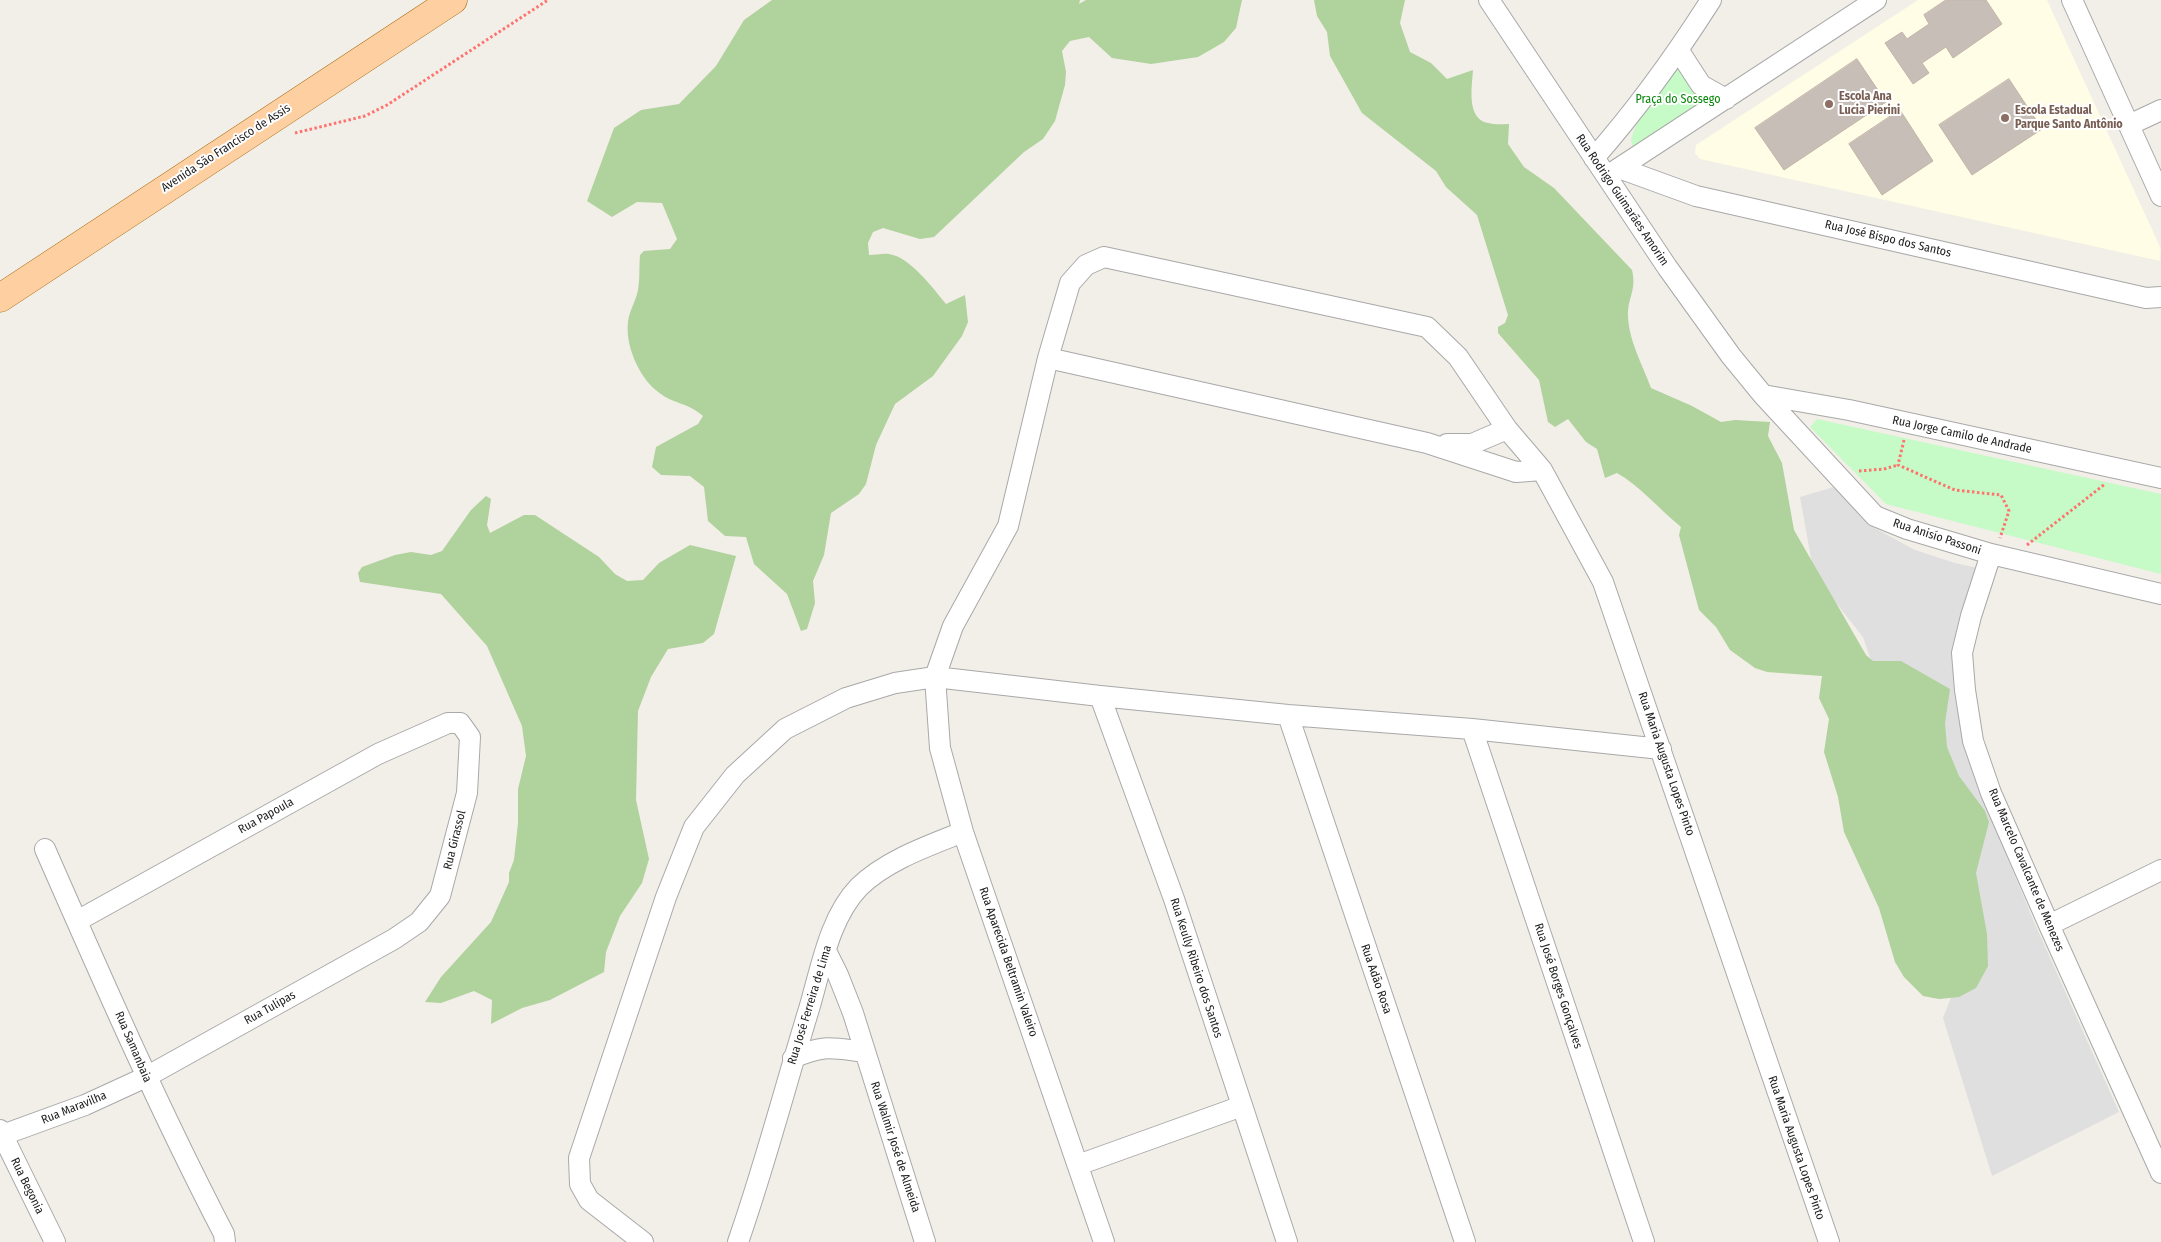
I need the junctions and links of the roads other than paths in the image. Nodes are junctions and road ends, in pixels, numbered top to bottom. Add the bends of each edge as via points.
1 (453, 0) edge
2 (1711, 0) edge
3 (1876, 0) edge
4 (2072, 0) edge
5 (1494, 2) edge
6 (1679, 51) junction
7 (1726, 99) junction
8 (2161, 110) edge
9 (2129, 125) junction
10 (1594, 158) junction
11 (1613, 172) junction
12 (2161, 196) edge
13 (0, 298) edge
14 (2161, 298) edge
15 (1048, 358) junction
16 (1763, 395) junction
17 (1507, 429) junction
18 (1427, 443) junction
19 (1542, 470) junction
20 (2161, 478) edge
21 (1995, 547) junction
22 (2161, 594) edge
23 (935, 677) junction
24 (1100, 696) junction
25 (1288, 715) junction
26 (460, 723) joint
27 (1472, 729) junction
28 (1661, 749) junction
29 (963, 832) junction
30 (46, 849) dead end
31 (2161, 870) edge
32 (77, 921) junction
33 (2049, 925) junction
34 (394, 939) joint
35 (826, 952) junction
36 (865, 1052) junction
37 (793, 1058) junction
38 (146, 1077) junction
39 (1242, 1106) junction
40 (1, 1134) edge
41 (1078, 1165) junction
42 (2161, 1173) edge
43 (55, 1242) edge
44 (225, 1242) edge
45 (643, 1242) edge
46 (738, 1242) edge
47 (925, 1242) edge
48 (1104, 1242) edge
49 (1287, 1242) edge
50 (1465, 1242) edge
51 (1644, 1242) edge
52 (1828, 1242) edge

1 - 13 main road, Avenida São Francisco de Assis
2 - 6 street
3 - 7 street
4 - 9 street
5 - 10 street, Rua Rodrigo Guimarães Amorim
6 - 7 street via 1701,84
6 - 10 street
7 - 11 street
8 - 9 street
9 - 12 street
10 - 11 street, Rua Rodrigo Guimarães Amorim
11 - 14 street, Rua José Bispo dos Santos via 1710,199 2146,298
11 - 16 street, Rua Rodrigo Guimarães Amorim via 1667,267
15 - 17 street, Rua Maria Augusta Lopes Pinto via 1070,283 1086,265 1104,257 1427,327 1458,357
15 - 18 street
15 - 23 street via 1008,526 953,626
16 - 20 street, Rua Jorge Camilo de Andrade via 1850,410
16 - 21 street, Rua Anisío Passoni via 1875,516 1907,529
17 - 18 street via 1472,444
17 - 19 street, Rua Maria Augusta Lopes Pinto
18 - 19 street via 1516,472
19 - 28 street, Rua Maria Augusta Lopes Pinto via 1603,582
21 - 22 street, Rua Anisío Passoni
21 - 33 street, Rua Marcelo Cavalcante de Menezes via 1962,653 1965,690 1973,741
23 - 24 street
23 - 29 street, Rua Aparecida Beltramin Valeiro via 940,748
23 - 45 street via 895,683 846,698 784,728 735,775 694,827 666,897 579,1158 580,1184 589,1200
24 - 25 street
24 - 39 street, Rua Keully Ribeiro dos Santos via 1174,899
25 - 27 street
25 - 50 street, Rua Adão Rosa
26 - 32 street, Rua Papoula via 448,722 378,754
26 - 34 street, Rua Girassol via 470,737 467,793 440,896 419,922
27 - 28 street
27 - 51 street, Rua José Borges Gonçalves
28 - 52 street, Rua Maria Augusta Lopes Pinto
29 - 35 street, Rua José Ferreira de Lima via 920,849 880,871 859,888 841,911
29 - 41 street, Rua Aparecida Beltramin Valeiro
30 - 32 street, Rua Samanbaia
31 - 33 street
32 - 38 street, Rua Samanbaia
33 - 42 street, Rua Marcelo Cavalcante de Menezes
34 - 38 street, Rua Tulipas
35 - 36 street, Rua Walmir José de Almeida via 844,990
35 - 37 street, Rua José Ferreira de Lima
36 - 37 street via 814,1049
36 - 47 street, Rua Walmir José de Almeida
37 - 46 street, Rua José Ferreira de Lima
38 - 40 street, Rua Maravilha via 85,1105
38 - 44 street, Rua Samanbaia via 224,1234
39 - 41 street
39 - 49 street, Rua Keully Ribeiro dos Santos
40 - 43 street, Rua Begonia
41 - 48 street, Rua Aparecida Beltramin Valeiro

